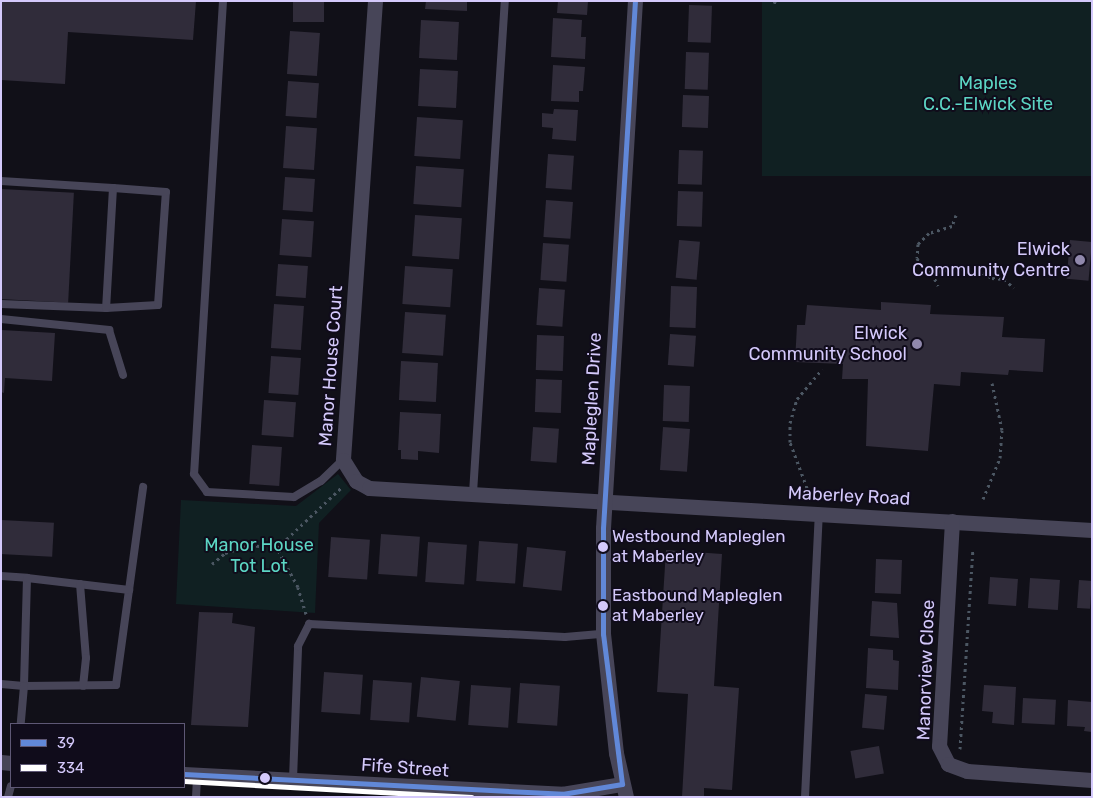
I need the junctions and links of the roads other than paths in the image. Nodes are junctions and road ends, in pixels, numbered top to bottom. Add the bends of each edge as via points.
1 (223, 1) edge
2 (375, 1) edge
3 (505, 1) edge
4 (635, 1) edge
5 (1, 181) edge
6 (113, 188) junction
7 (1, 304) edge
8 (106, 308) junction
9 (1, 319) edge
10 (123, 375) dead end
11 (343, 460) junction
12 (142, 487) dead end
13 (473, 493) junction
14 (604, 500) junction
15 (819, 513) junction
16 (952, 521) junction
17 (1092, 530) edge
18 (1, 576) edge
19 (26, 578) junction
20 (80, 584) junction
21 (129, 590) junction
22 (603, 634) junction
23 (1, 684) edge
24 (24, 686) junction
25 (83, 686) junction
26 (21, 723) edge
27 (190, 775) edge
28 (293, 779) junction
29 (1092, 780) edge
30 (624, 790) edge
31 (440, 793) edge
32 (196, 797) edge
33 (805, 797) edge

1 - 11 lane via 194,474 207,492 294,497 321,481
2 - 11 street, Manor House Court
3 - 13 lane
4 - 14 street, Mapleglen Drive
5 - 6 lane
6 - 8 lane
6 - 8 lane via 166,192 158,305
7 - 8 lane
9 - 10 lane via 109,330
11 - 13 street, Manor House Court via 354,476 369,488
12 - 21 lane
13 - 14 street, Manor House Court
14 - 15 street, Maberley Road
14 - 22 street, Mapleglen Drive
15 - 16 street, Maberley Road
15 - 33 lane
16 - 17 street, Maberley Road
16 - 29 street, Manorview Close via 939,746 948,764 958,768
18 - 19 lane
19 - 20 lane
19 - 24 lane
20 - 21 lane
20 - 25 lane via 86,658
21 - 25 lane via 116,685
22 - 28 lane via 565,637 309,624 298,646
22 - 30 street, Mapleglen Drive
23 - 24 lane
24 - 25 lane
24 - 26 lane
27 - 28 street, Fife Street
27 - 32 lane
28 - 31 street, Fife Street
30 - 31 street, Fife Street via 562,794

